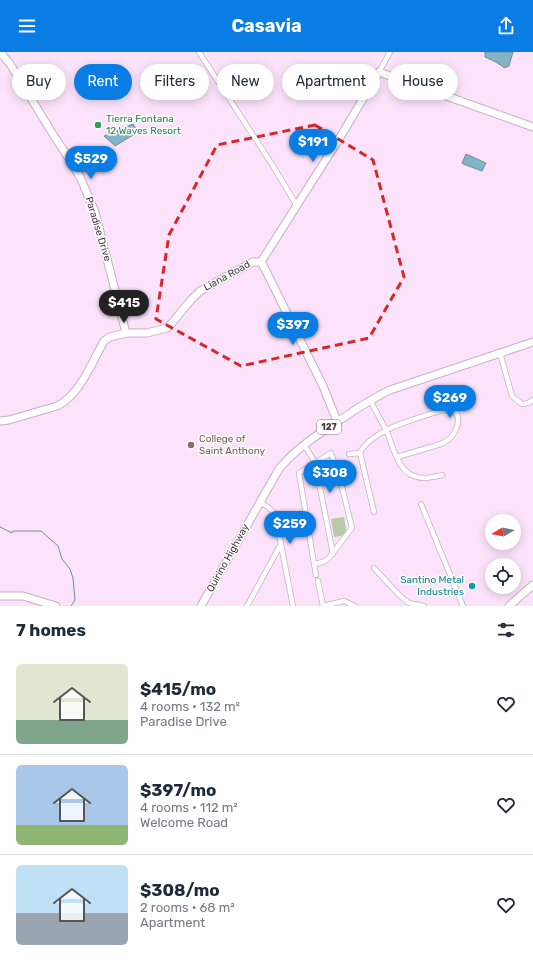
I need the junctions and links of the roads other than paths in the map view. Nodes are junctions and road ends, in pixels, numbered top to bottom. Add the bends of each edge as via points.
1 (0, 52) edge
2 (199, 52) edge
3 (390, 52) edge
4 (380, 70) edge
5 (380, 72) edge
6 (362, 100) edge
7 (533, 127) edge
8 (297, 206) junction
9 (261, 262) junction
10 (126, 333) junction
11 (533, 342) edge
12 (500, 353) junction
13 (370, 400) junction
14 (533, 400) edge
15 (337, 421) junction
16 (0, 422) edge
17 (386, 430) junction
18 (304, 445) junction
19 (360, 453) junction
20 (349, 454) dead end
21 (396, 457) junction
22 (316, 462) junction
23 (442, 475) dead end
24 (260, 502) junction
25 (422, 504) dead end
26 (374, 512) dead end
27 (281, 544) junction
28 (333, 554) junction
29 (314, 564) junction
30 (374, 568) dead end
31 (316, 575) dead end
32 (318, 581) dead end
33 (533, 585) edge
34 (0, 596) edge
35 (344, 604) edge
36 (292, 605) edge
37 (56, 606) edge
38 (201, 606) edge
39 (247, 606) edge
40 (323, 606) edge
41 (355, 606) edge
42 (424, 606) edge
43 (463, 606) edge
44 (509, 606) edge

1 - 10 street, Paradise Drive via 81,179 95,212
2 - 8 street
3 - 4 street
5 - 7 street
6 - 8 street, Liana Road
8 - 9 street, Liana Road
9 - 10 street, Liana Road via 253,262 200,291 167,328
9 - 15 street via 323,386
10 - 16 street, Liana Road via 104,341 76,390 64,402
11 - 12 street, Quirino Highway / 127
12 - 13 street, Quirino Highway / 127 via 405,384
12 - 14 street via 512,396 522,404
13 - 15 street, Quirino Highway / 127
13 - 17 street
15 - 18 street, Quirino Highway / 127
17 - 19 street via 366,444
17 - 21 street
17 - 21 street via 446,409 456,411 458,415 453,435 447,440
18 - 22 street
18 - 24 street, Quirino Highway / 127 via 279,469
19 - 20 street
19 - 26 street
21 - 23 street via 404,470 413,476 423,478
22 - 28 street
22 - 28 street via 331,453 352,528
22 - 29 street via 299,473
24 - 27 street via 275,514
24 - 38 street, Quirino Highway / 127
25 - 43 street
27 - 36 street
27 - 39 street
28 - 29 street via 324,562
29 - 31 street
30 - 42 street via 409,603
32 - 40 street
33 - 44 street
34 - 37 street via 23,596
35 - 40 street
35 - 41 street

